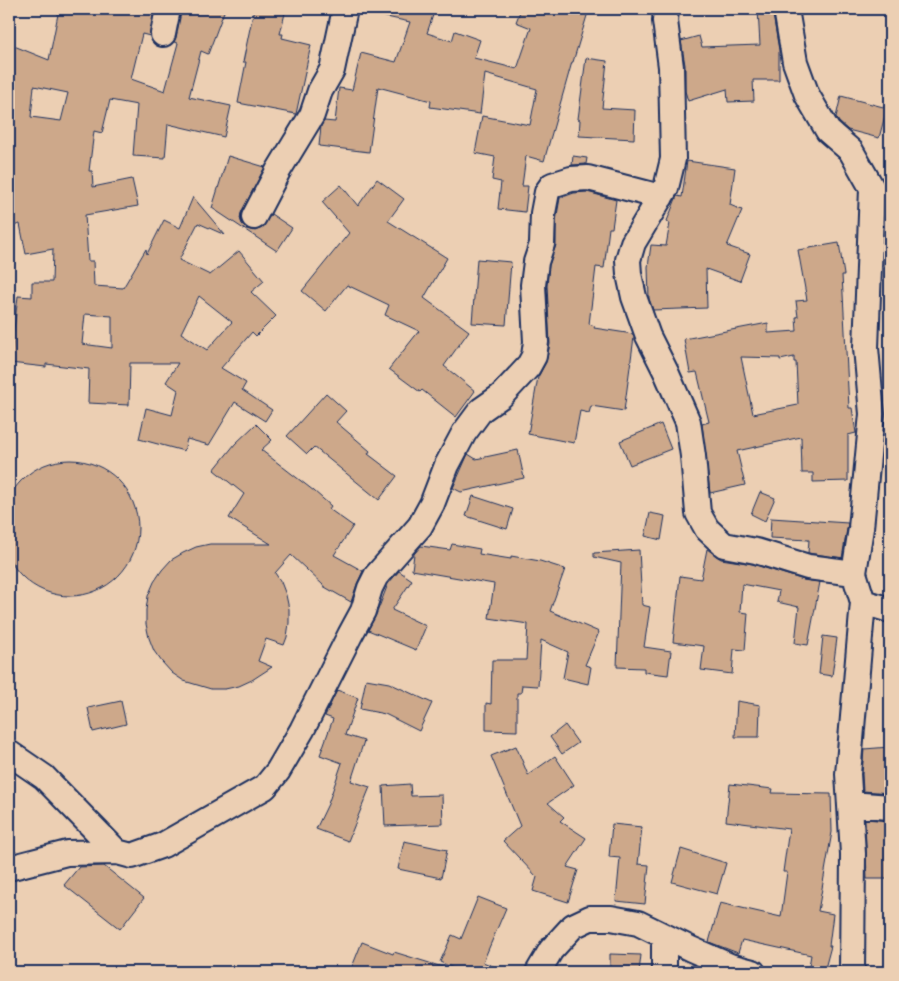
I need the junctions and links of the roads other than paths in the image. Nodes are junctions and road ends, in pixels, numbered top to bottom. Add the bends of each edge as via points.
1 (168, 9) edge
2 (345, 9) edge
3 (666, 9) edge
4 (786, 9) edge
5 (163, 34) dead end
6 (660, 197) junction
7 (254, 217) dead end
8 (854, 573) junction
9 (863, 602) junction
10 (890, 610) edge
11 (9, 752) edge
12 (850, 804) junction
13 (890, 807) edge
14 (117, 852) junction
15 (9, 868) edge
16 (664, 937) junction
17 (538, 972) edge
18 (664, 972) edge
19 (753, 972) edge
20 (852, 972) edge

1 - 5 street
2 - 7 street via 332,70 312,115
3 - 6 street via 673,159 666,188
4 - 8 street via 796,62 807,95 828,131 851,151 872,188 866,348 872,414
6 - 8 street via 633,243 628,260 629,274 648,336 688,422 698,513 707,529 724,545 808,567
6 - 14 street via 588,178 571,179 552,186 544,206 542,244 533,285 534,356 528,367 501,396 481,410 464,433 420,526 376,576 359,619 278,771 265,787 163,845 132,856
8 - 9 street
9 - 10 street
9 - 12 street via 850,740
11 - 14 street via 44,777
12 - 13 street
12 - 20 street
14 - 15 street via 67,853
16 - 17 street via 638,923 590,918 573,926 551,950
16 - 18 street
16 - 19 street via 730,966

